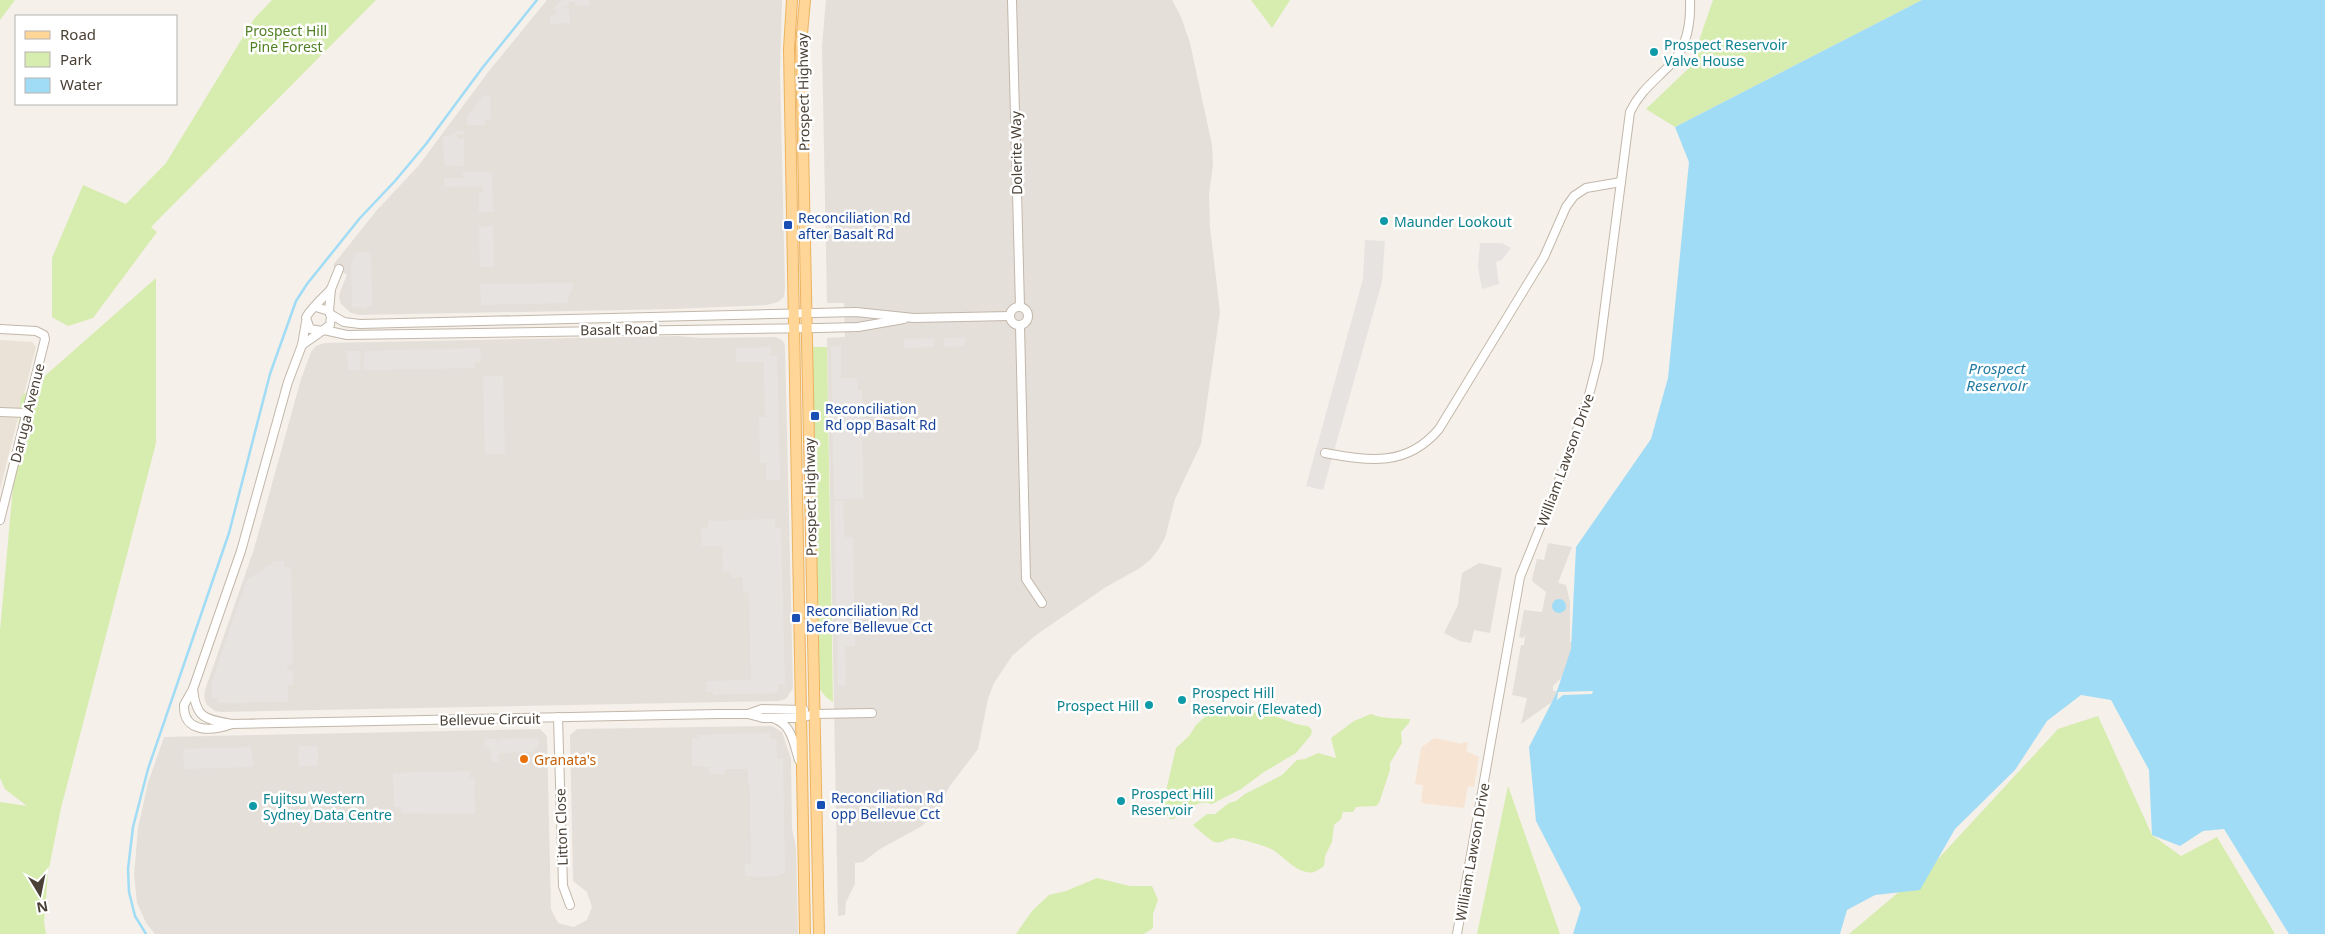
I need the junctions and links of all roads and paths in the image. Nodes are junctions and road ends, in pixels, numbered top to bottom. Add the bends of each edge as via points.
1 (792, 0) edge
2 (804, 0) edge
3 (1012, 0) edge
4 (1690, 0) edge
5 (1621, 182) junction
6 (339, 269) dead end
7 (331, 289) junction
8 (316, 307) junction
9 (1020, 307) junction
10 (329, 312) junction
11 (794, 313) junction
12 (806, 313) junction
13 (1010, 316) junction
14 (626, 318) junction
15 (914, 318) junction
16 (306, 322) junction
17 (1020, 326) junction
18 (794, 328) junction
19 (807, 328) junction
20 (0, 329) edge
21 (625, 329) junction
22 (323, 331) junction
23 (302, 345) junction
24 (0, 412) edge
25 (26, 413) junction
26 (1325, 453) dead end
27 (4, 492) edge
28 (0, 520) edge
29 (1042, 603) dead end
30 (193, 689) junction
31 (801, 713) junction
32 (748, 714) junction
33 (814, 714) junction
34 (872, 714) dead end
35 (558, 717) junction
36 (771, 718) junction
37 (232, 724) junction
38 (802, 770) junction
39 (570, 906) dead end
40 (805, 934) edge
41 (818, 934) edge
42 (1457, 934) edge

1 - 11 main road, Prospect Highway via 789,49
2 - 12 main road, Prospect Highway via 801,45
3 - 9 street, Dolerite Way
4 - 5 street, William Lawson Drive via 1685,43 1669,67 1636,99 1630,112
5 - 26 street via 1586,188 1574,196 1544,257 1427,444 1414,452 1386,458
5 - 42 street, William Lawson Drive via 1598,360 1560,478 1520,577
6 - 7 street
7 - 8 street
7 - 10 street
8 - 10 street
8 - 16 street via 309,310
9 - 13 street via 1014,308
9 - 17 street via 1028,312 1029,318
10 - 14 street, Basalt Road via 344,322 360,324
10 - 22 street via 331,321
11 - 12 street, Basalt Road
11 - 14 street, Basalt Road
11 - 18 main road, Prospect Highway
12 - 15 street, Basalt Road via 856,312
12 - 19 main road, Prospect Highway
13 - 15 street, Basalt Road
13 - 17 street via 1012,322
14 - 21 street
15 - 19 street, Basalt Road via 858,327
16 - 22 street via 310,329
16 - 23 street, Bellevue Circuit
17 - 29 street via 1026,579
18 - 19 street, Basalt Road
18 - 21 street, Basalt Road
18 - 31 main road, Prospect Highway
19 - 33 main road, Prospect Highway
20 - 25 street, Daruga Avenue via 36,331 44,335
21 - 22 street, Basalt Road via 346,335
22 - 23 street
23 - 30 street, Bellevue Circuit via 288,382 241,551
24 - 25 street
25 - 27 street, Daruga Avenue
27 - 28 street, Daruga Avenue
30 - 37 street, Bellevue Circuit via 196,708 202,716
30 - 37 street, Bellevue Circuit via 184,705 192,725 218,730
31 - 32 street, Bellevue Circuit via 762,709
31 - 33 street, Bellevue Circuit
31 - 36 street, Bellevue Circuit
31 - 38 main road, Prospect Highway
32 - 35 street, Bellevue Circuit
32 - 36 street, Bellevue Circuit
33 - 34 street, Bellevue Circuit
33 - 41 main road, Prospect Highway
35 - 37 street, Bellevue Circuit
35 - 39 street, Litton Close via 562,886
36 - 38 street via 782,721 789,729
38 - 40 main road, Prospect Highway

